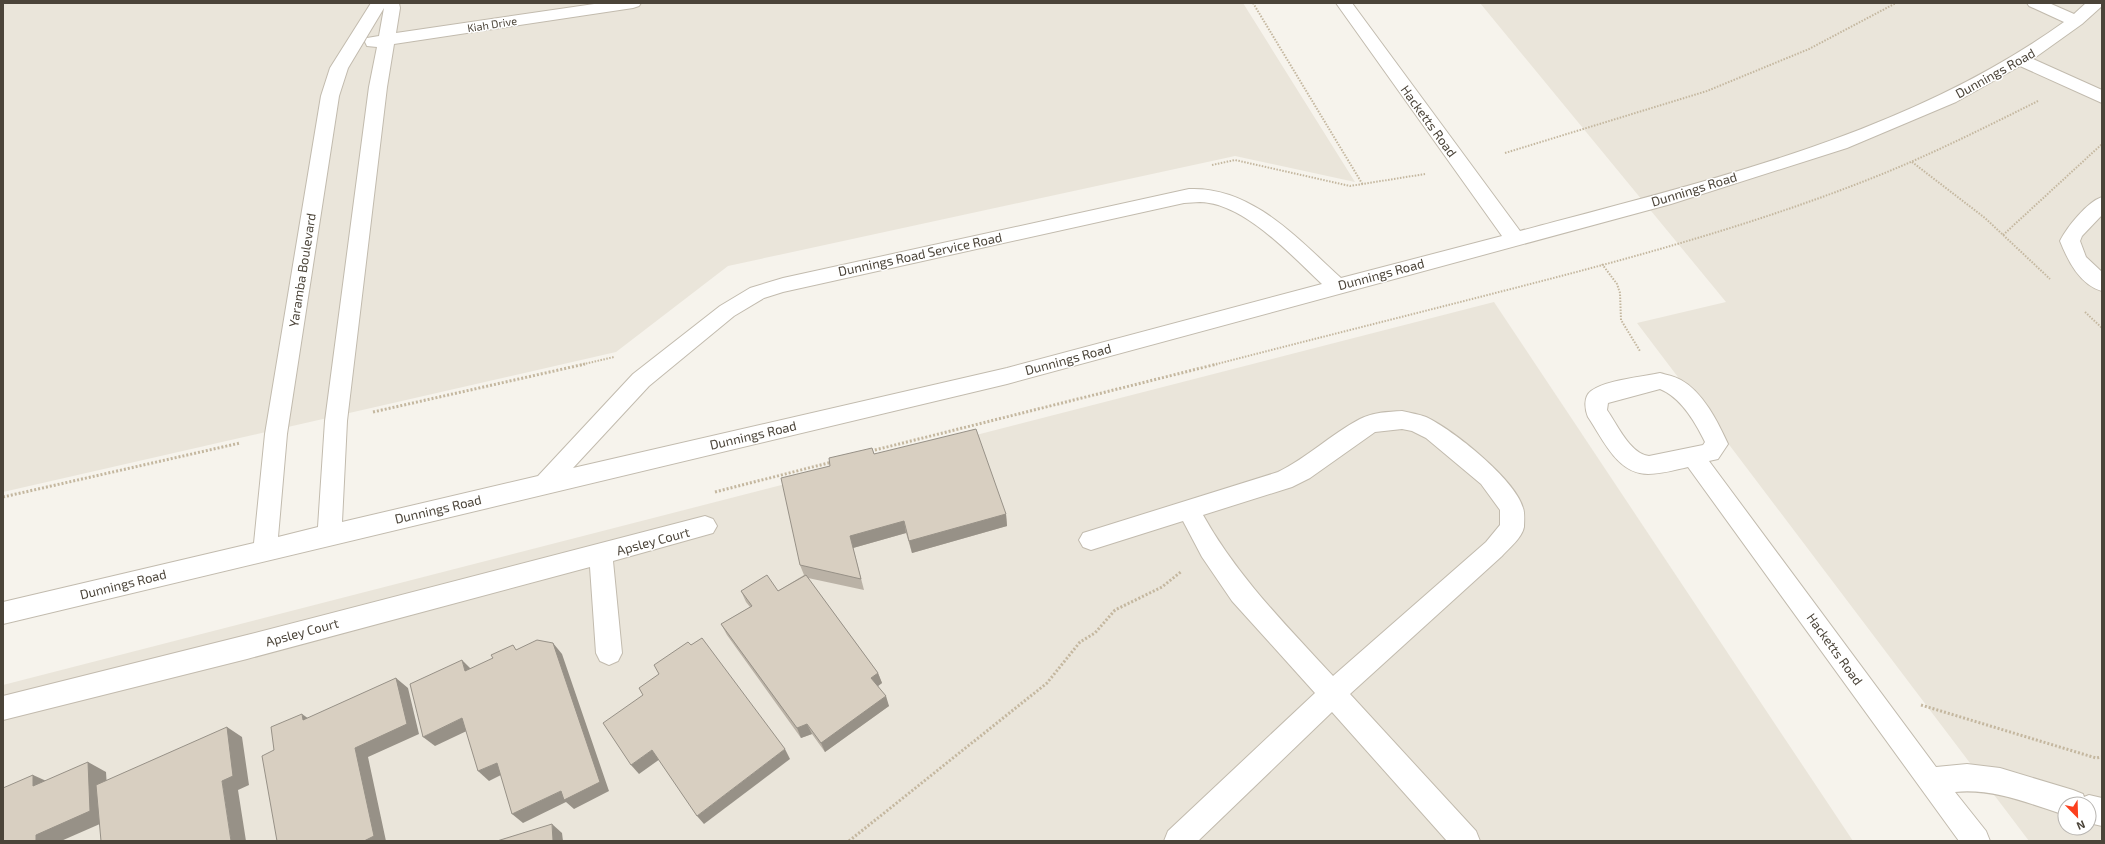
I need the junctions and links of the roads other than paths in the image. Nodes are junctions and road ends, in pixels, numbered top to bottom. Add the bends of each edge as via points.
1 (379, 3) edge
2 (391, 3) edge
3 (633, 3) edge
4 (1344, 3) edge
5 (2035, 3) edge
6 (2096, 3) edge
7 (2076, 21) junction
8 (388, 40) junction
9 (352, 45) junction
10 (2036, 50) junction
11 (2020, 59) junction
12 (2102, 81) edge
13 (2102, 97) edge
14 (2102, 204) edge
15 (1515, 239) junction
16 (2102, 284) edge
17 (1337, 286) junction
18 (1693, 457) junction
19 (546, 483) junction
20 (1188, 509) junction
21 (705, 526) dead end
22 (329, 534) junction
23 (1091, 540) dead end
24 (265, 550) junction
25 (601, 555) junction
26 (3, 613) edge
27 (609, 653) dead end
28 (1333, 693) junction
29 (3, 708) edge
30 (1930, 781) junction
31 (2057, 799) edge
32 (1178, 841) edge
33 (1466, 841) edge
34 (1976, 841) edge

1 - 9 street, Yaramba Boulevard
2 - 8 street
3 - 8 street, Kiah Drive
4 - 15 street, Hacketts Road
5 - 7 street
6 - 7 street, Dunnings Road
7 - 10 street, Dunnings Road
8 - 9 street, Kiah Drive
8 - 22 street via 378,87 336,421
9 - 24 street, Yaramba Boulevard via 339,68 330,96 276,434
10 - 11 street, Dunnings Road
10 - 12 street
11 - 13 street
11 - 15 street, Dunnings Road via 1950,98 1841,144 1670,197
14 - 16 street via 2074,232 2070,241 2078,260
15 - 17 street, Dunnings Road
17 - 19 street, Dunnings Road via 1006,376
17 - 19 street, Dunnings Road Service Road via 1280,235 1247,211 1226,200 1206,195 1184,196 783,284 757,293 727,311 647,376
18 - 18 street via 1710,452 1717,444 1712,432 1686,396 1674,387 1660,381 1607,393 1597,398 1596,411 1625,454 1639,464 1649,465
18 - 30 street, Hacketts Road
19 - 22 street, Dunnings Road
20 - 23 street
20 - 28 street via 1210,550 1241,593
20 - 28 street via 1284,480 1302,471 1368,425 1383,420 1417,423 1434,432 1489,477 1505,496 1512,509 1512,528 1494,549
21 - 25 street, Apsley Court
22 - 24 street, Dunnings Road
24 - 26 street, Dunnings Road
25 - 27 street, Apsley Court
25 - 29 street, Apsley Court
28 - 32 street
28 - 33 street
30 - 31 street via 1967,777 2000,781
30 - 34 street, Hacketts Road

